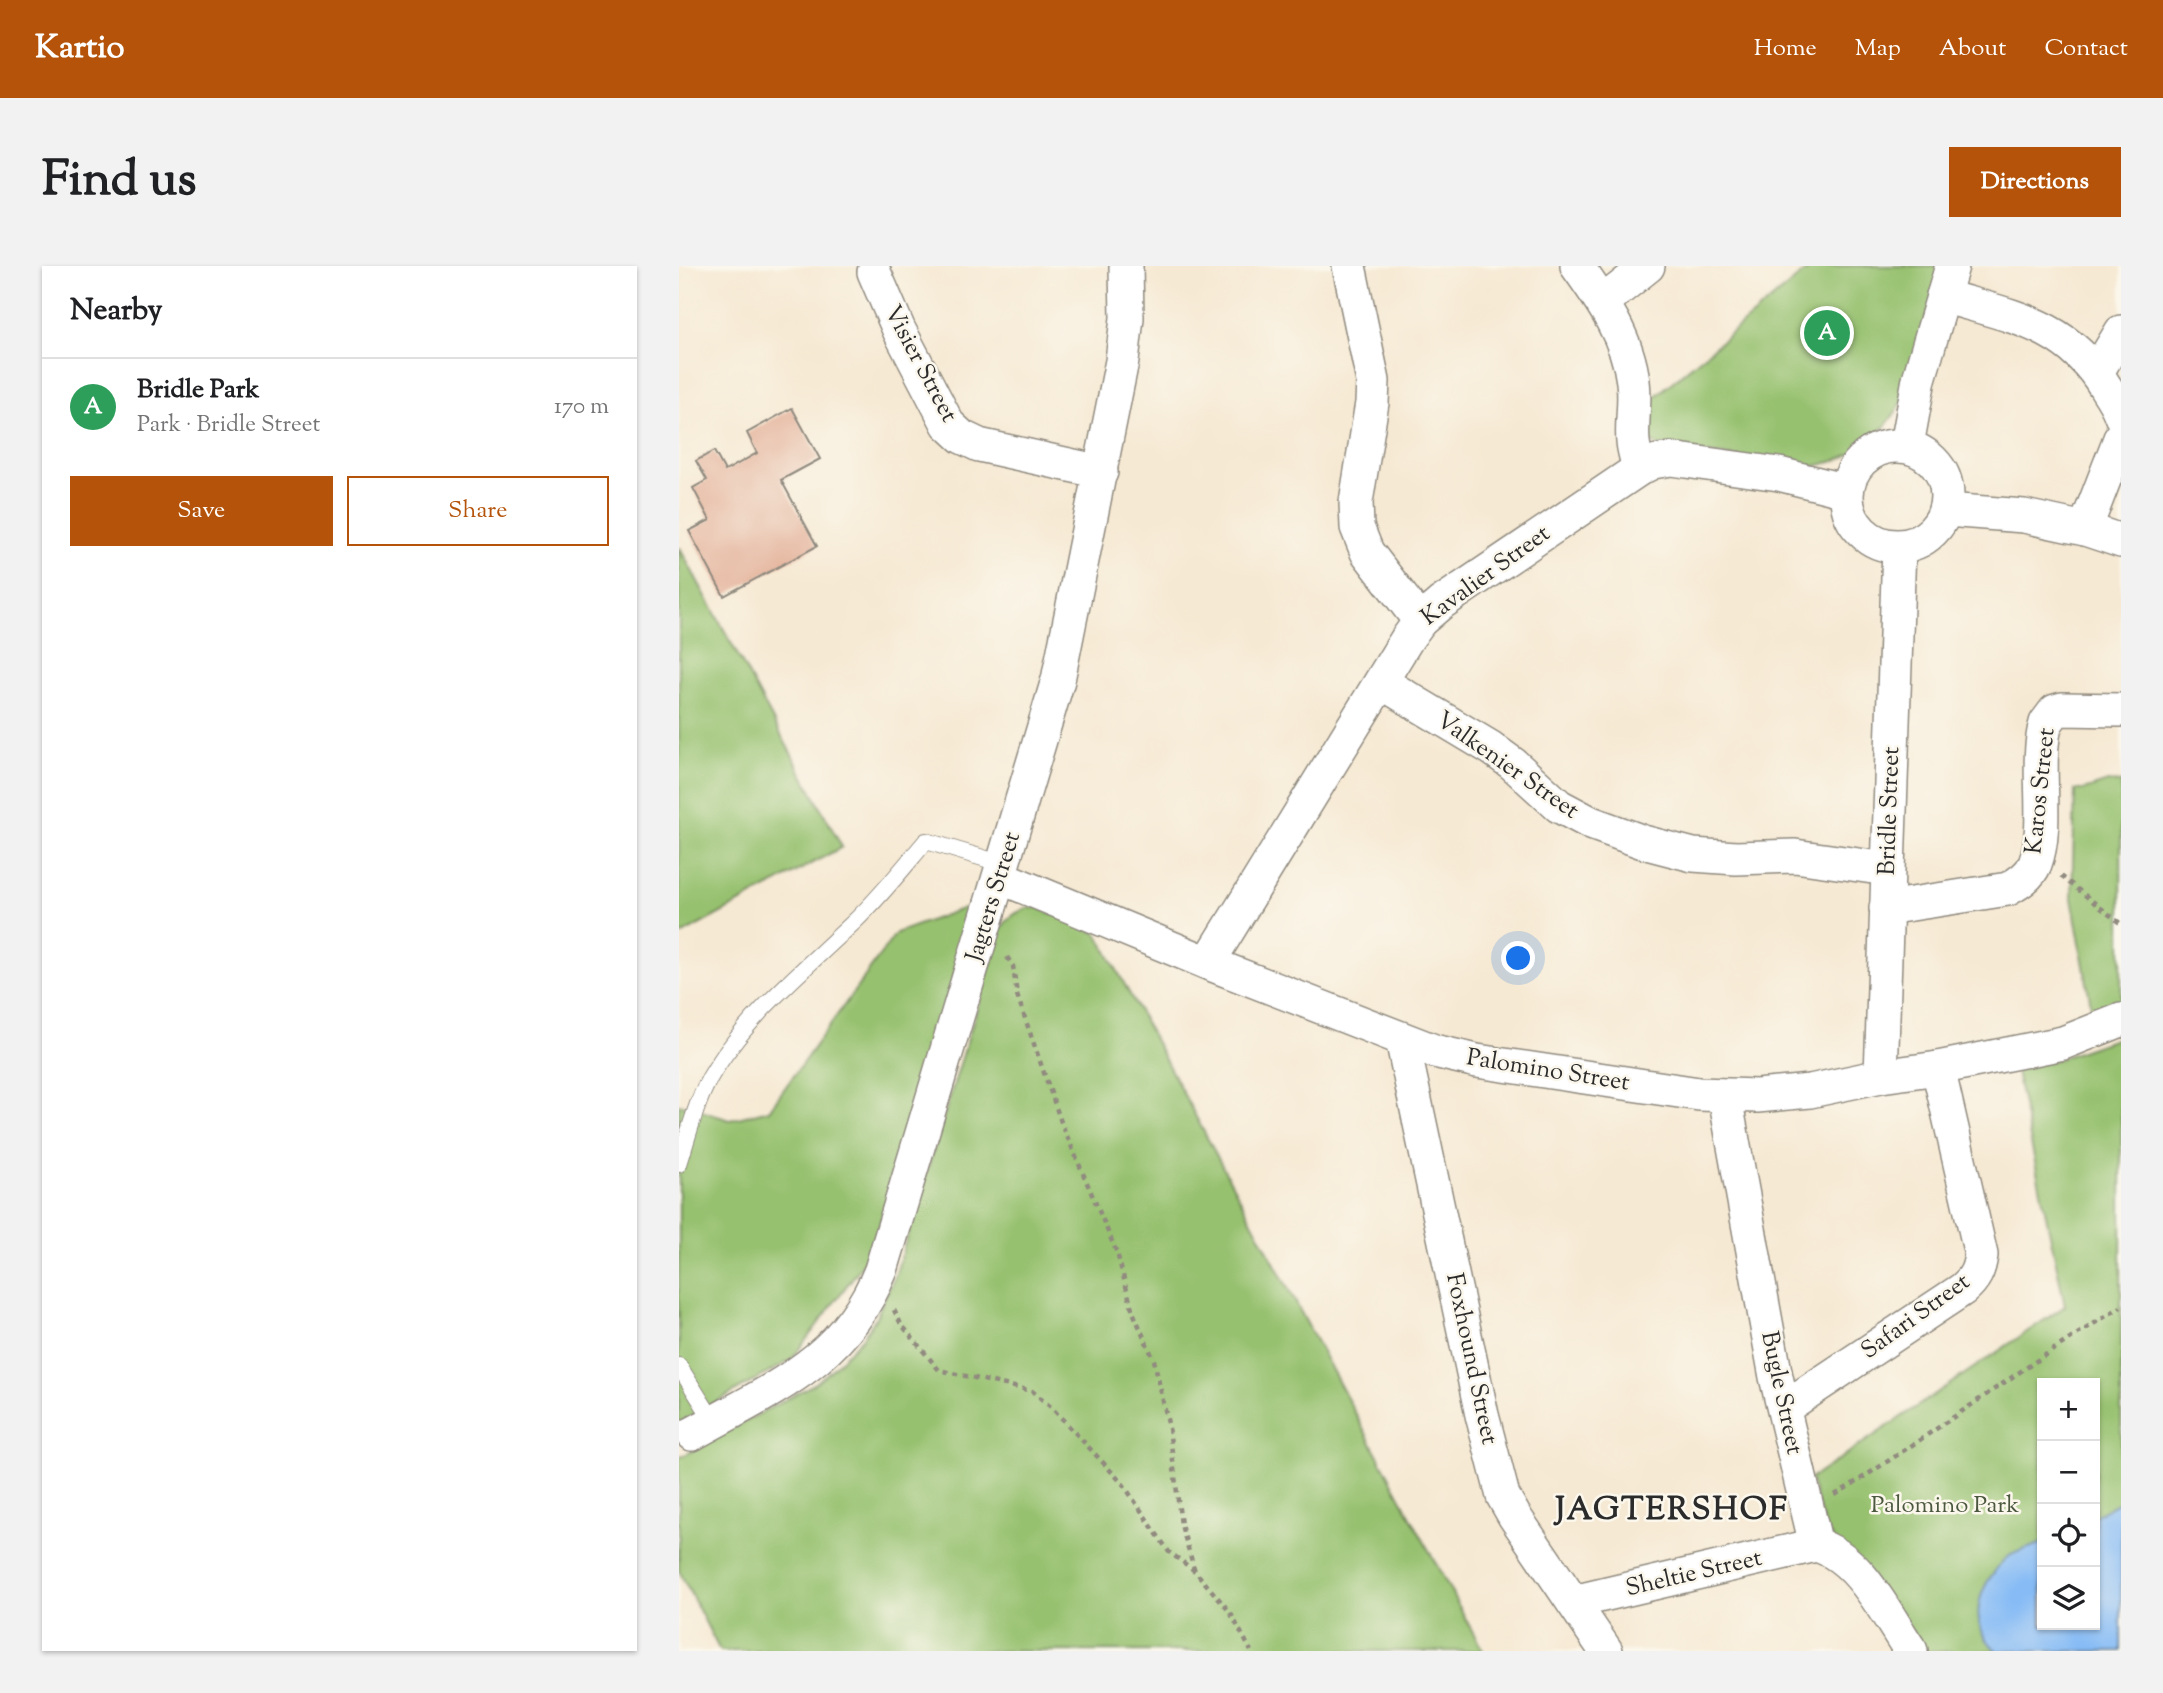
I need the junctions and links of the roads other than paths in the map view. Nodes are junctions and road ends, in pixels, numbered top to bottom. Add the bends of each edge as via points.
1 (1126, 266) edge
2 (1349, 266) edge
3 (1577, 266) edge
4 (1648, 266) edge
5 (874, 272) dead end
6 (1947, 281) edge
7 (1603, 302) junction
8 (2121, 332) edge
9 (2097, 372) junction
10 (2121, 416) edge
11 (2121, 436) edge
12 (1907, 445) junction
13 (1639, 469) junction
14 (1101, 472) junction
15 (1846, 491) junction
16 (1946, 510) junction
17 (2085, 529) junction
18 (2121, 541) edge
19 (1899, 547) junction
20 (1420, 621) junction
21 (1381, 682) junction
22 (2121, 710) edge
23 (1887, 869) junction
24 (1002, 871) junction
25 (1886, 908) junction
26 (1208, 963) junction
27 (2121, 1020) edge
28 (1402, 1039) junction
29 (1938, 1068) junction
30 (1881, 1076) junction
31 (1725, 1097) junction
32 (679, 1165) edge
33 (679, 1366) edge
34 (1784, 1408) junction
35 (703, 1428) joint
36 (1816, 1545) junction
37 (1573, 1602) junction
38 (1606, 1651) edge
39 (1911, 1651) edge

1 - 14 street, Jagters Street via 1122,361
2 - 20 street via 1373,381 1356,502 1357,527 1367,552
3 - 7 street
4 - 7 street
5 - 14 street, Visier Street via 899,330 955,431 979,445
6 - 9 street via 2058,336
6 - 12 street via 1919,379
7 - 13 street via 1633,380 1633,441
8 - 9 street
9 - 10 street
11 - 17 street
12 - 15 street via 1886,446 1866,455 1852,471
12 - 16 street via 1926,454 1940,469 1947,489
13 - 15 street, Kavalier Street via 1671,459 1779,474
13 - 20 street, Kavalier Street
14 - 24 street, Jagters Street via 1058,680
15 - 19 street via 1848,513 1860,531 1878,543
16 - 17 street via 2024,516
16 - 19 street via 1928,536
17 - 18 street
19 - 23 street, Bridle Street
20 - 21 street, Kavalier Street
21 - 23 street, Valkenier Street via 1491,748 1559,806 1591,823 1693,855 1795,856
21 - 26 street, Kavalier Street
22 - 25 street, Karos Street via 2062,709 2046,723 2039,842 2028,876 2008,889
23 - 25 street, Bridle Street
24 - 26 street, Palomino Street
24 - 32 lane via 926,841 856,920 743,1030 713,1070
24 - 35 street, Jagters Street via 877,1281 851,1324 819,1359
25 - 30 street, Bridle Street
26 - 28 street, Palomino Street
27 - 29 street, Palomino Street via 2063,1043
28 - 31 street, Palomino Street via 1476,1061
28 - 37 street, Foxhound Street via 1503,1496
29 - 30 street, Palomino Street
29 - 34 street, Safari Street via 1981,1255 1980,1268 1963,1289
30 - 31 street, Palomino Street via 1810,1091
31 - 34 street, Bugle Street
33 - 35 lane
34 - 36 street, Bugle Street
36 - 37 street, Sheltie Street
36 - 39 street via 1851,1564
37 - 38 street, Foxhound Street

